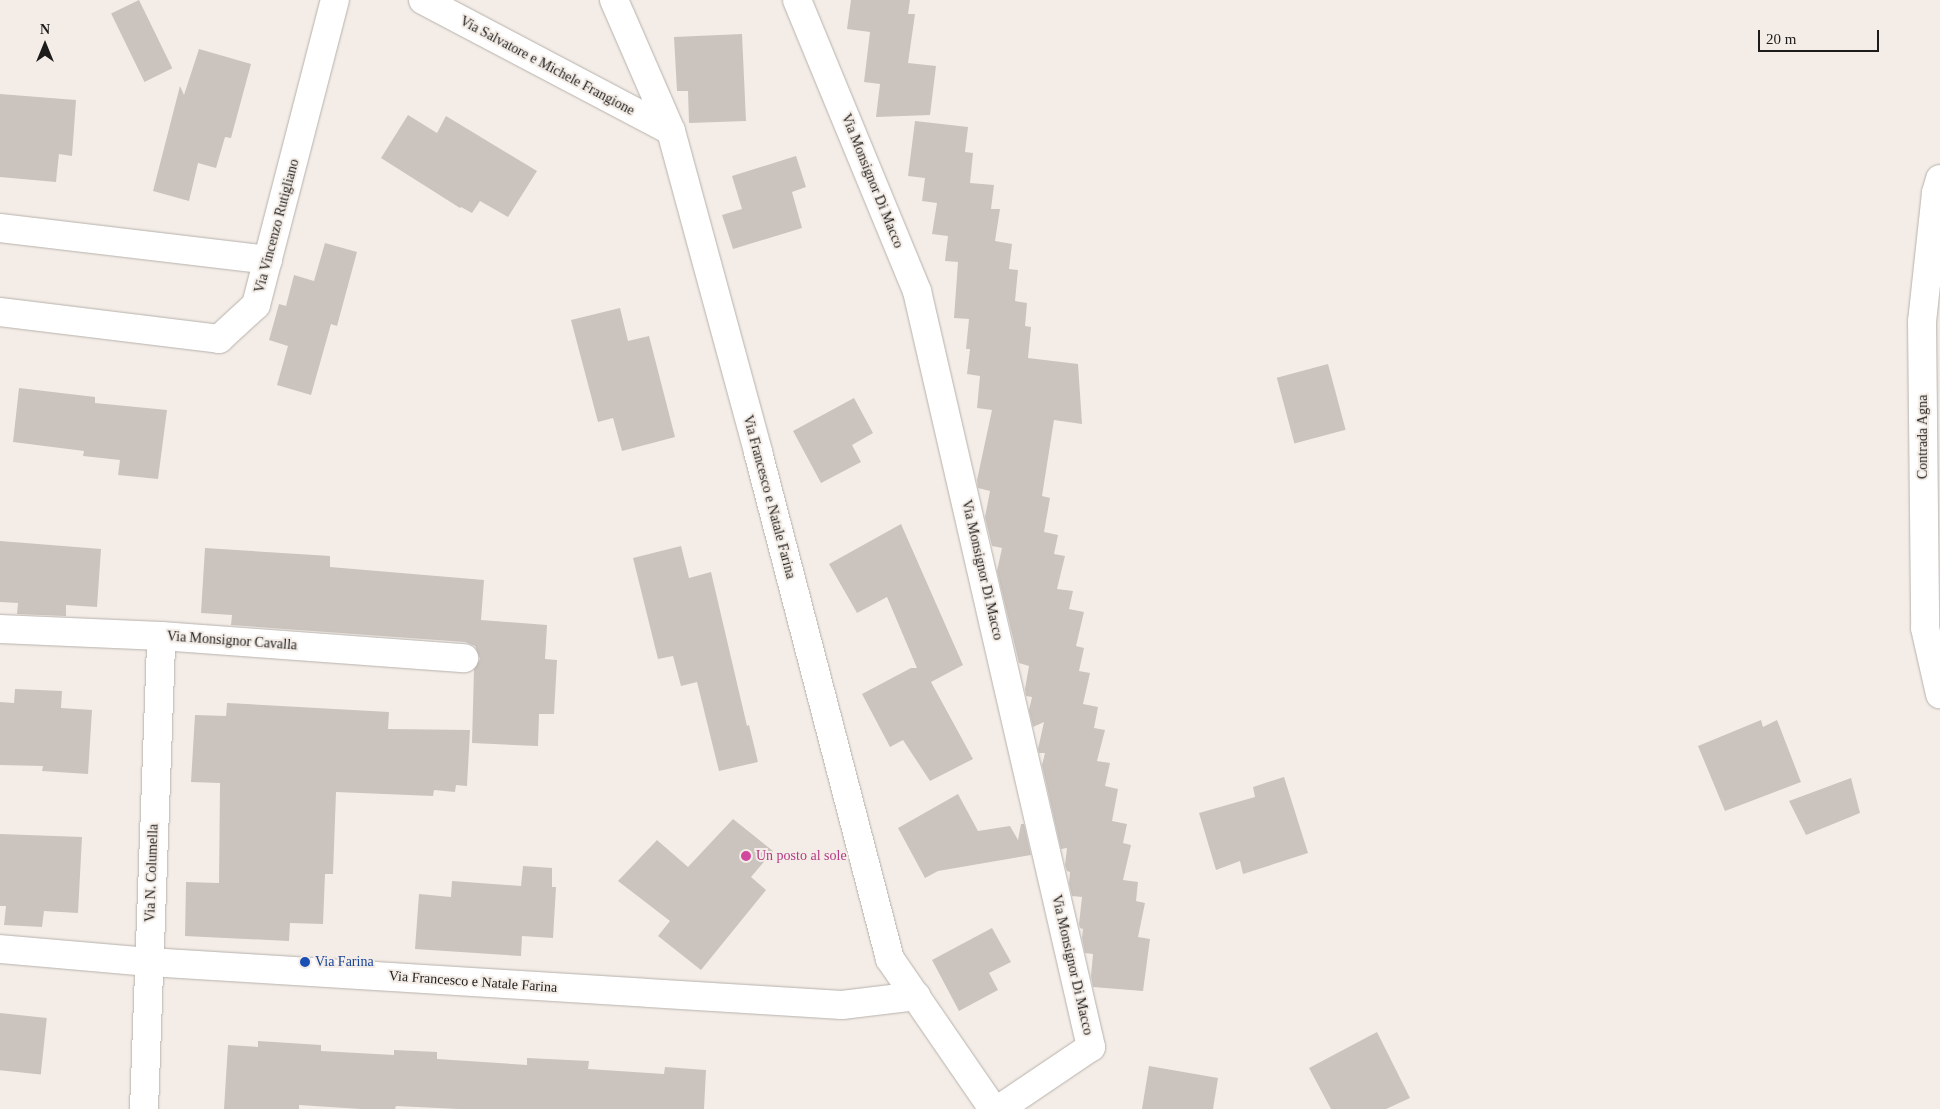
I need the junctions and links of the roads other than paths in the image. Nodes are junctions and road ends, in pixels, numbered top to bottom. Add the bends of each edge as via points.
1 (336, 0) edge
2 (423, 0) edge
3 (614, 0) edge
4 (797, 0) edge
5 (671, 131) junction
6 (1940, 179) edge
7 (0, 228) edge
8 (268, 260) junction
9 (0, 312) edge
10 (0, 629) edge
11 (161, 636) junction
12 (464, 658) dead end
13 (1940, 694) edge
14 (0, 949) edge
15 (149, 962) junction
16 (916, 996) junction
17 (144, 1109) edge
18 (993, 1109) edge
19 (999, 1109) edge

1 - 8 street, Via Vincenzo Rutigliano
2 - 5 street, Via Salvatore e Michele Frangione
3 - 5 street, Via Francesco e Natale Farina
4 - 19 street, Via Monsignor Di Macco via 917,291 1091,1047
5 - 16 street, Via Francesco e Natale Farina via 890,959
6 - 13 street, Contrada Agna via 1922,321 1925,628
7 - 8 street
8 - 9 street, Via Vincenzo Rutigliano via 256,305 219,339
10 - 11 street, Via Monsignor Cavalla
11 - 12 street, Via Monsignor Cavalla
11 - 15 street, Via N. Columella
14 - 15 street, Via Francesco e Natale Farina
15 - 16 street, Via Francesco e Natale Farina via 842,1005
15 - 17 street, Via N. Columella
16 - 18 street, Via Francesco e Natale Farina

